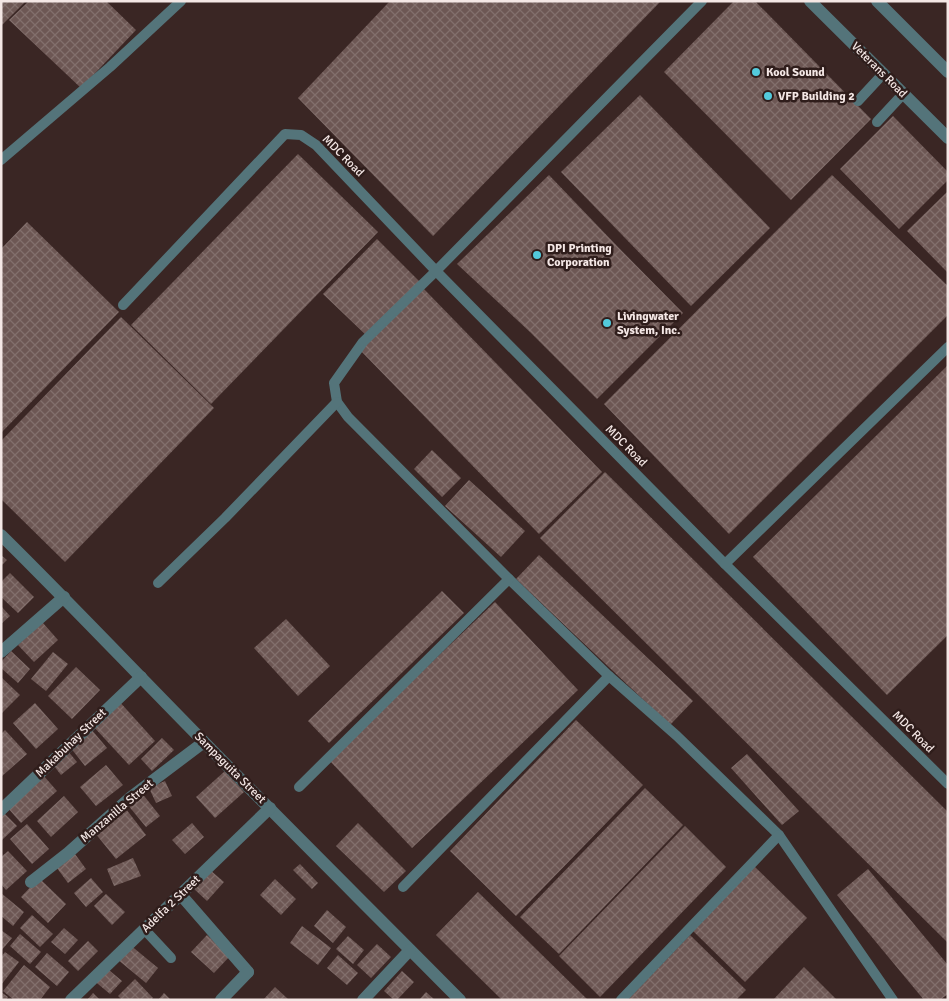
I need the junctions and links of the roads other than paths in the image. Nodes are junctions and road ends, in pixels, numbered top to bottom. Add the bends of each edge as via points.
1 (181, 1) edge
2 (702, 1) edge
3 (810, 1) edge
4 (877, 1) edge
5 (948, 72) edge
6 (883, 74) junction
7 (903, 94) junction
8 (858, 101) dead end
9 (877, 122) dead end
10 (948, 138) edge
11 (1, 160) edge
12 (436, 271) junction
13 (123, 305) dead end
14 (948, 347) edge
15 (337, 402) junction
16 (1, 535) edge
17 (725, 564) junction
18 (509, 579) junction
19 (158, 583) dead end
20 (64, 597) junction
21 (1, 652) edge
22 (609, 676) junction
23 (141, 677) junction
24 (204, 742) junction
25 (948, 784) edge
26 (299, 787) dead end
27 (270, 808) junction
28 (1, 810) edge
29 (779, 835) junction
30 (30, 882) dead end
31 (403, 886) dead end
32 (181, 895) junction
33 (144, 929) junction
34 (410, 950) junction
35 (171, 958) dead end
36 (71, 1000) edge
37 (220, 1000) edge
38 (363, 1000) edge
39 (460, 1000) edge
40 (621, 1000) edge
41 (893, 1000) edge

1 - 11 lane
2 - 12 lane
3 - 6 street, Veterans Road
4 - 5 street
6 - 7 street, Veterans Road
6 - 8 lane
7 - 9 lane
7 - 10 street, Veterans Road
12 - 13 lane, MDC Road via 316,145 301,135 285,134
12 - 15 lane via 363,342 334,383
12 - 17 lane, MDC Road
14 - 17 lane
15 - 18 lane via 348,417
15 - 19 lane
16 - 20 street, Sampaguita Street
17 - 25 lane, MDC Road
18 - 22 lane
18 - 26 lane
20 - 21 street
20 - 23 street, Sampaguita Street
22 - 29 lane via 677,736
22 - 31 lane
23 - 24 street, Sampaguita Street
23 - 28 street, Makabuhay Street
24 - 27 street, Sampaguita Street
24 - 30 street, Manzanilla Street via 131,797
27 - 32 street, Adelfa 2 Street
27 - 34 street, Sampaguita Street
29 - 40 lane
29 - 41 lane
32 - 33 street, Adelfa 2 Street
32 - 37 street via 248,972
33 - 35 lane
33 - 36 street, Adelfa 2 Street
34 - 38 street
34 - 39 street, Sampaguita Street

